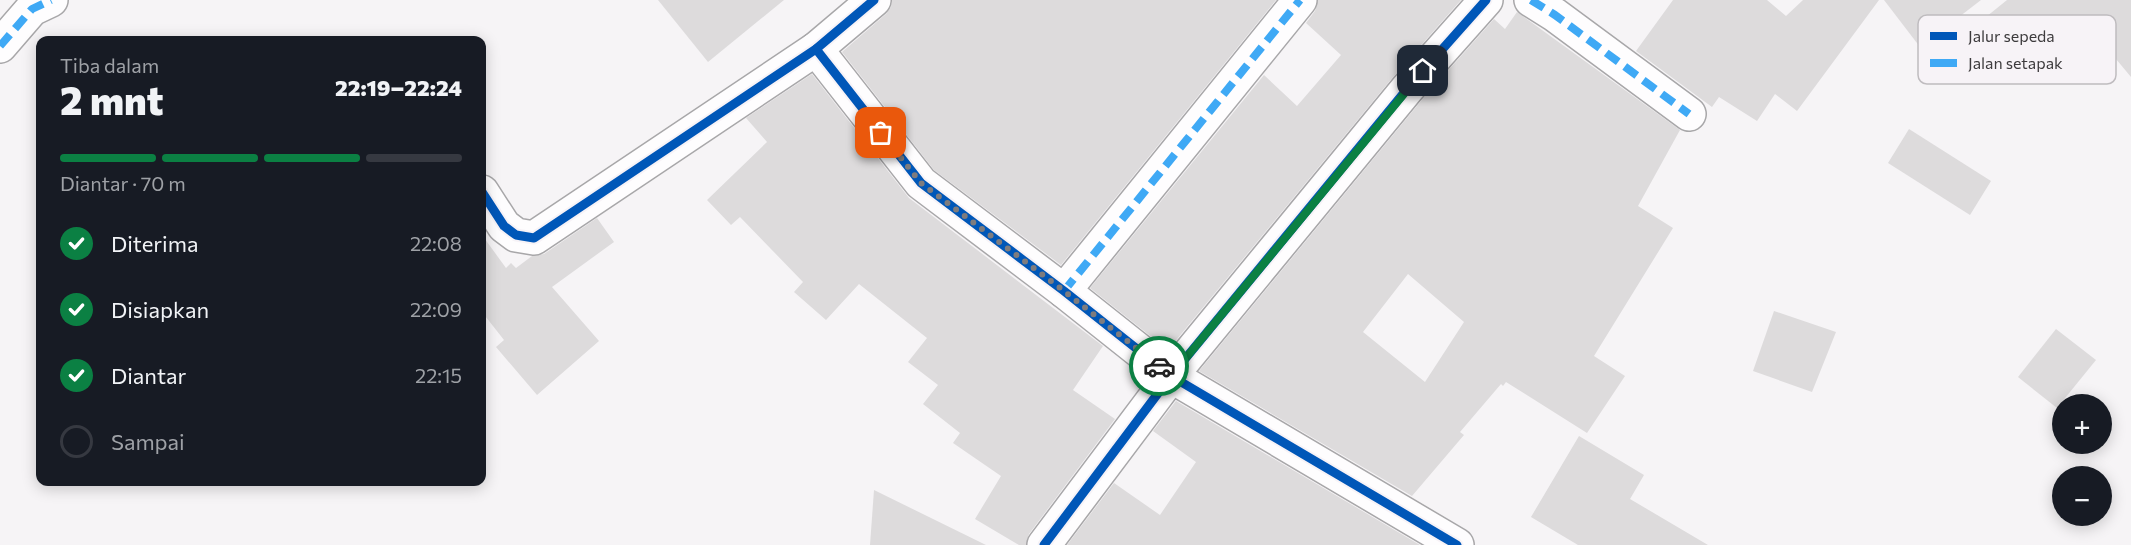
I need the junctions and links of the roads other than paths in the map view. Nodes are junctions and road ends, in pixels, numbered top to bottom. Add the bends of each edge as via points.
1 (51, 0) edge
2 (874, 0) edge
3 (1300, 0) edge
4 (1486, 0) edge
5 (1531, 0) edge
6 (0, 46) edge
7 (816, 49) junction
8 (1689, 114) dead end
9 (486, 198) edge
10 (1064, 291) junction
11 (1171, 376) junction
12 (1044, 545) edge
13 (1457, 545) edge

1 - 6 street via 32,9
2 - 7 street
3 - 10 street
4 - 11 street via 1407,89
5 - 8 street
7 - 9 street via 534,238 516,235 504,226
7 - 10 street via 921,183
10 - 11 street
11 - 12 street
11 - 13 street

